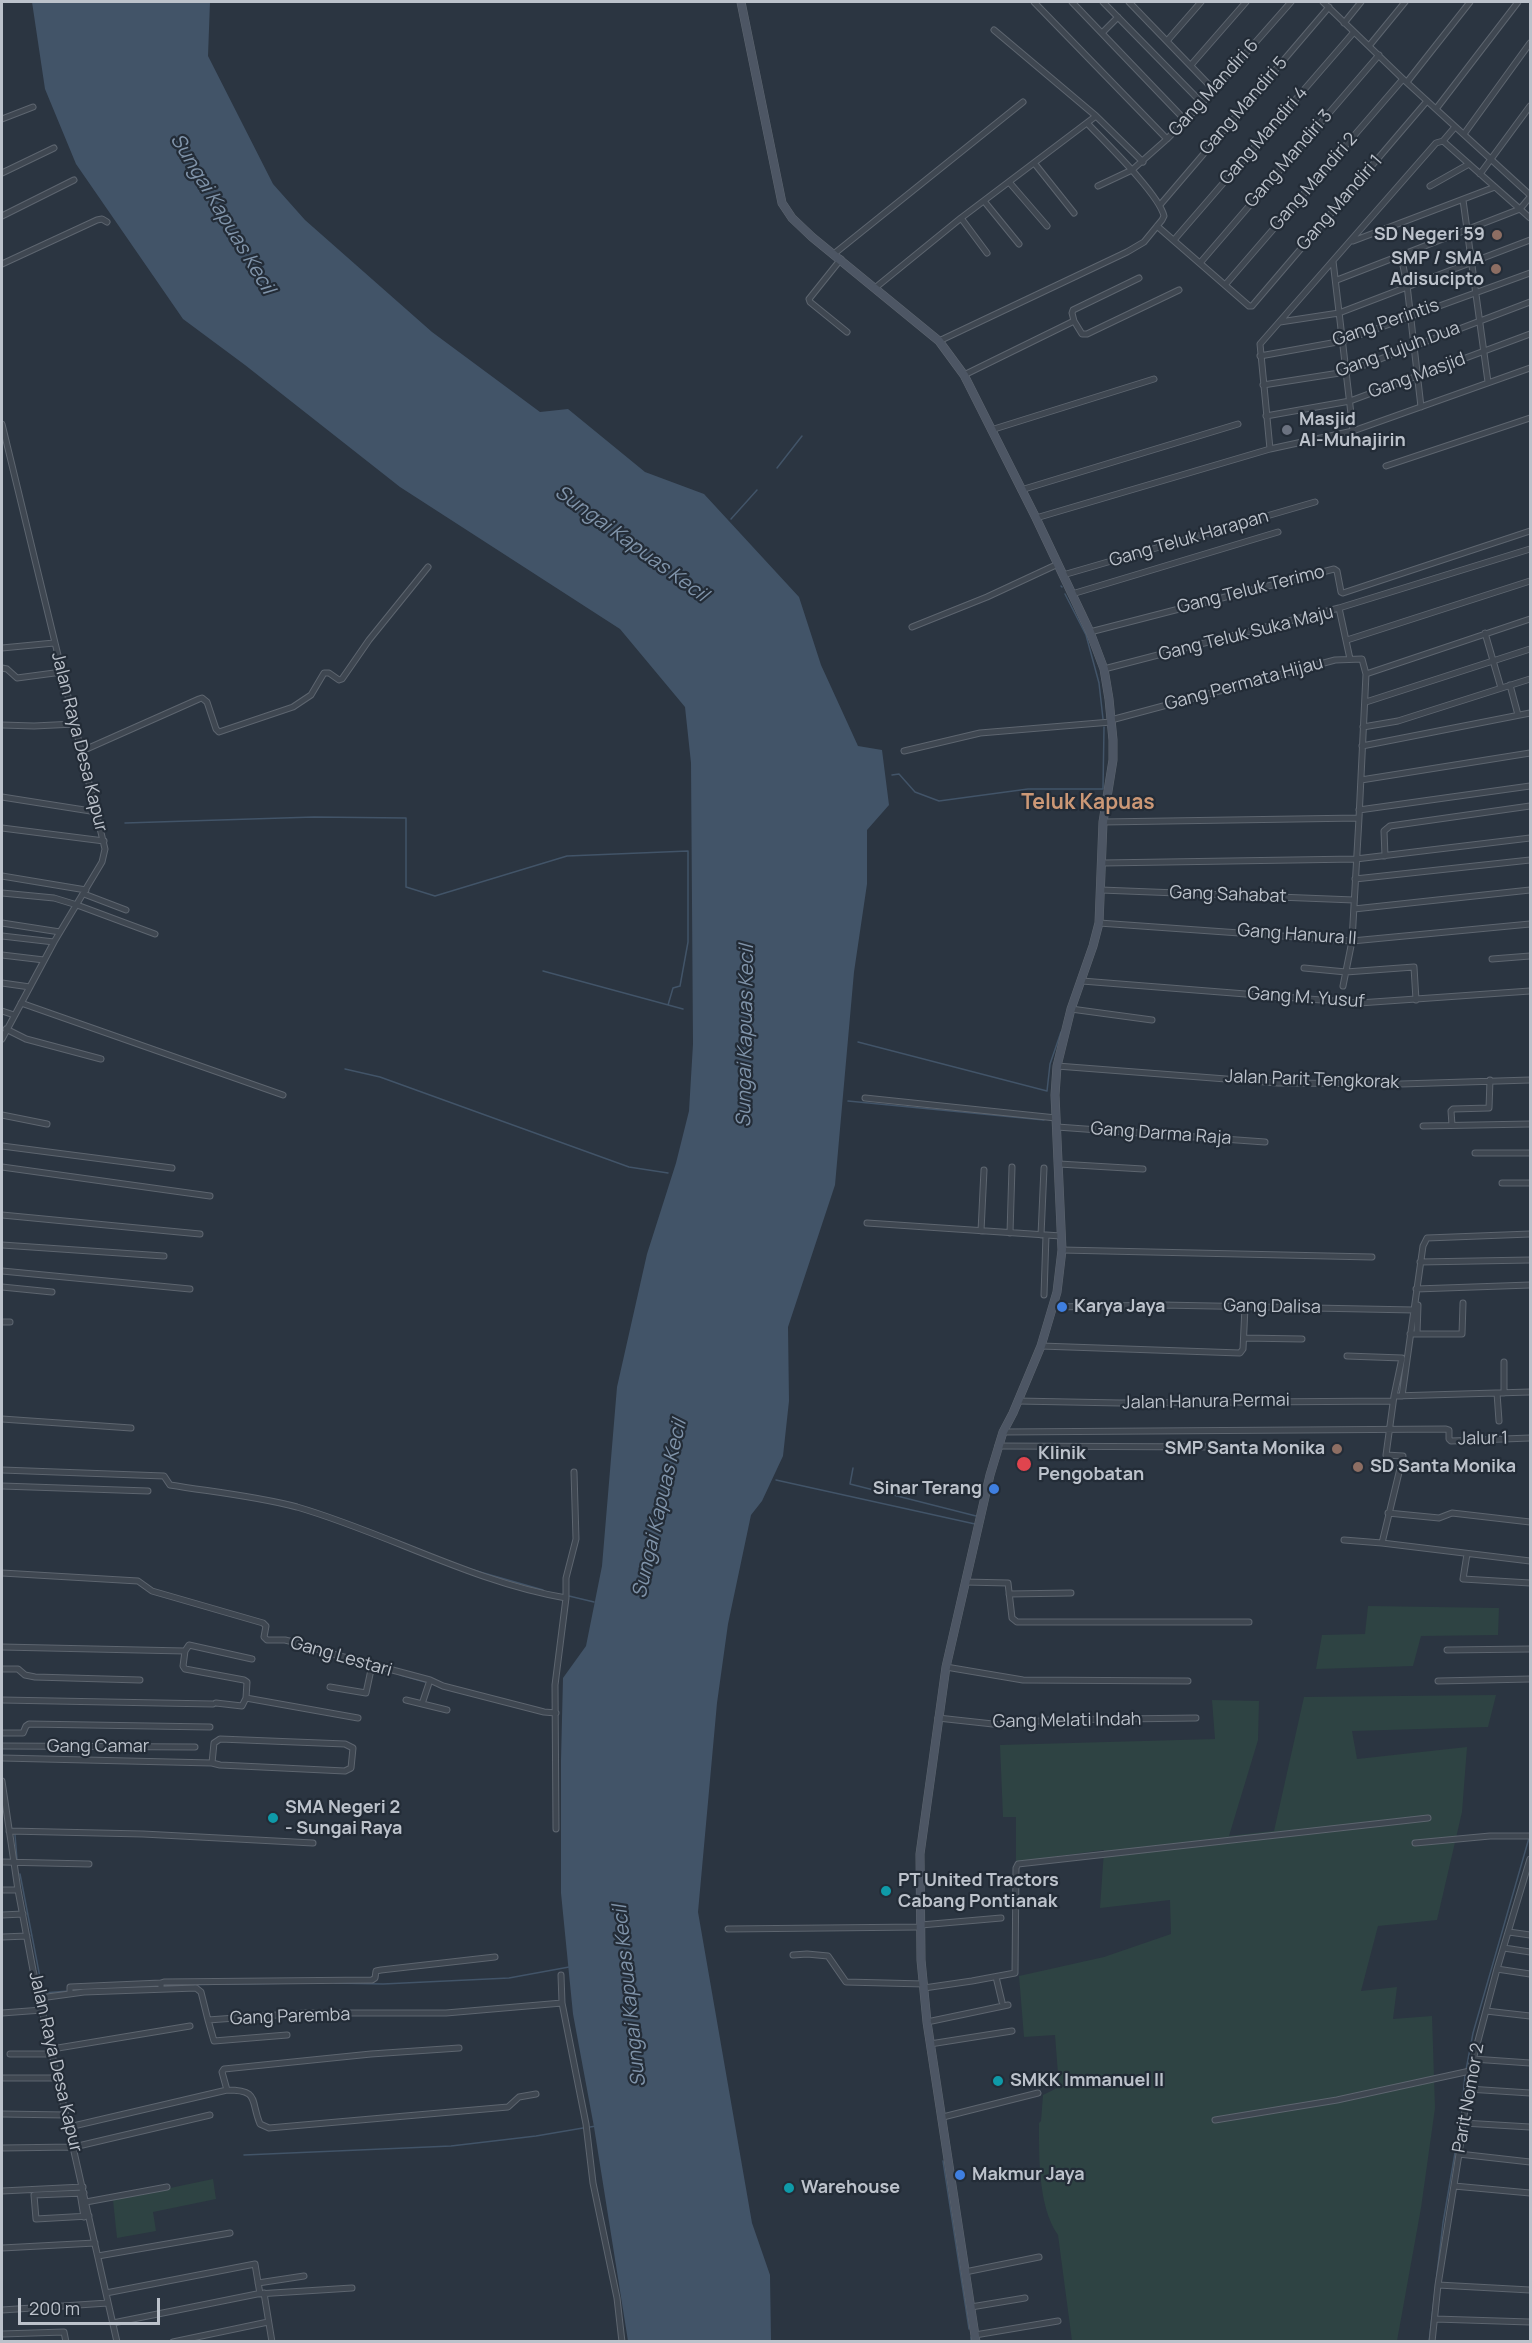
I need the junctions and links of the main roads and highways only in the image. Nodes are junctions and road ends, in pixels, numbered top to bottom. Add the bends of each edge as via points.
1 (741, 2) edge
2 (976, 2338) edge

1 - 2 main road via 782,202 792,218 939,341 964,375 1090,632 1104,669 1111,721 1113,760 1103,822 1099,923 1057,1066 1062,1250 1054,1307 998,1446 946,1666 920,1854 927,2022

